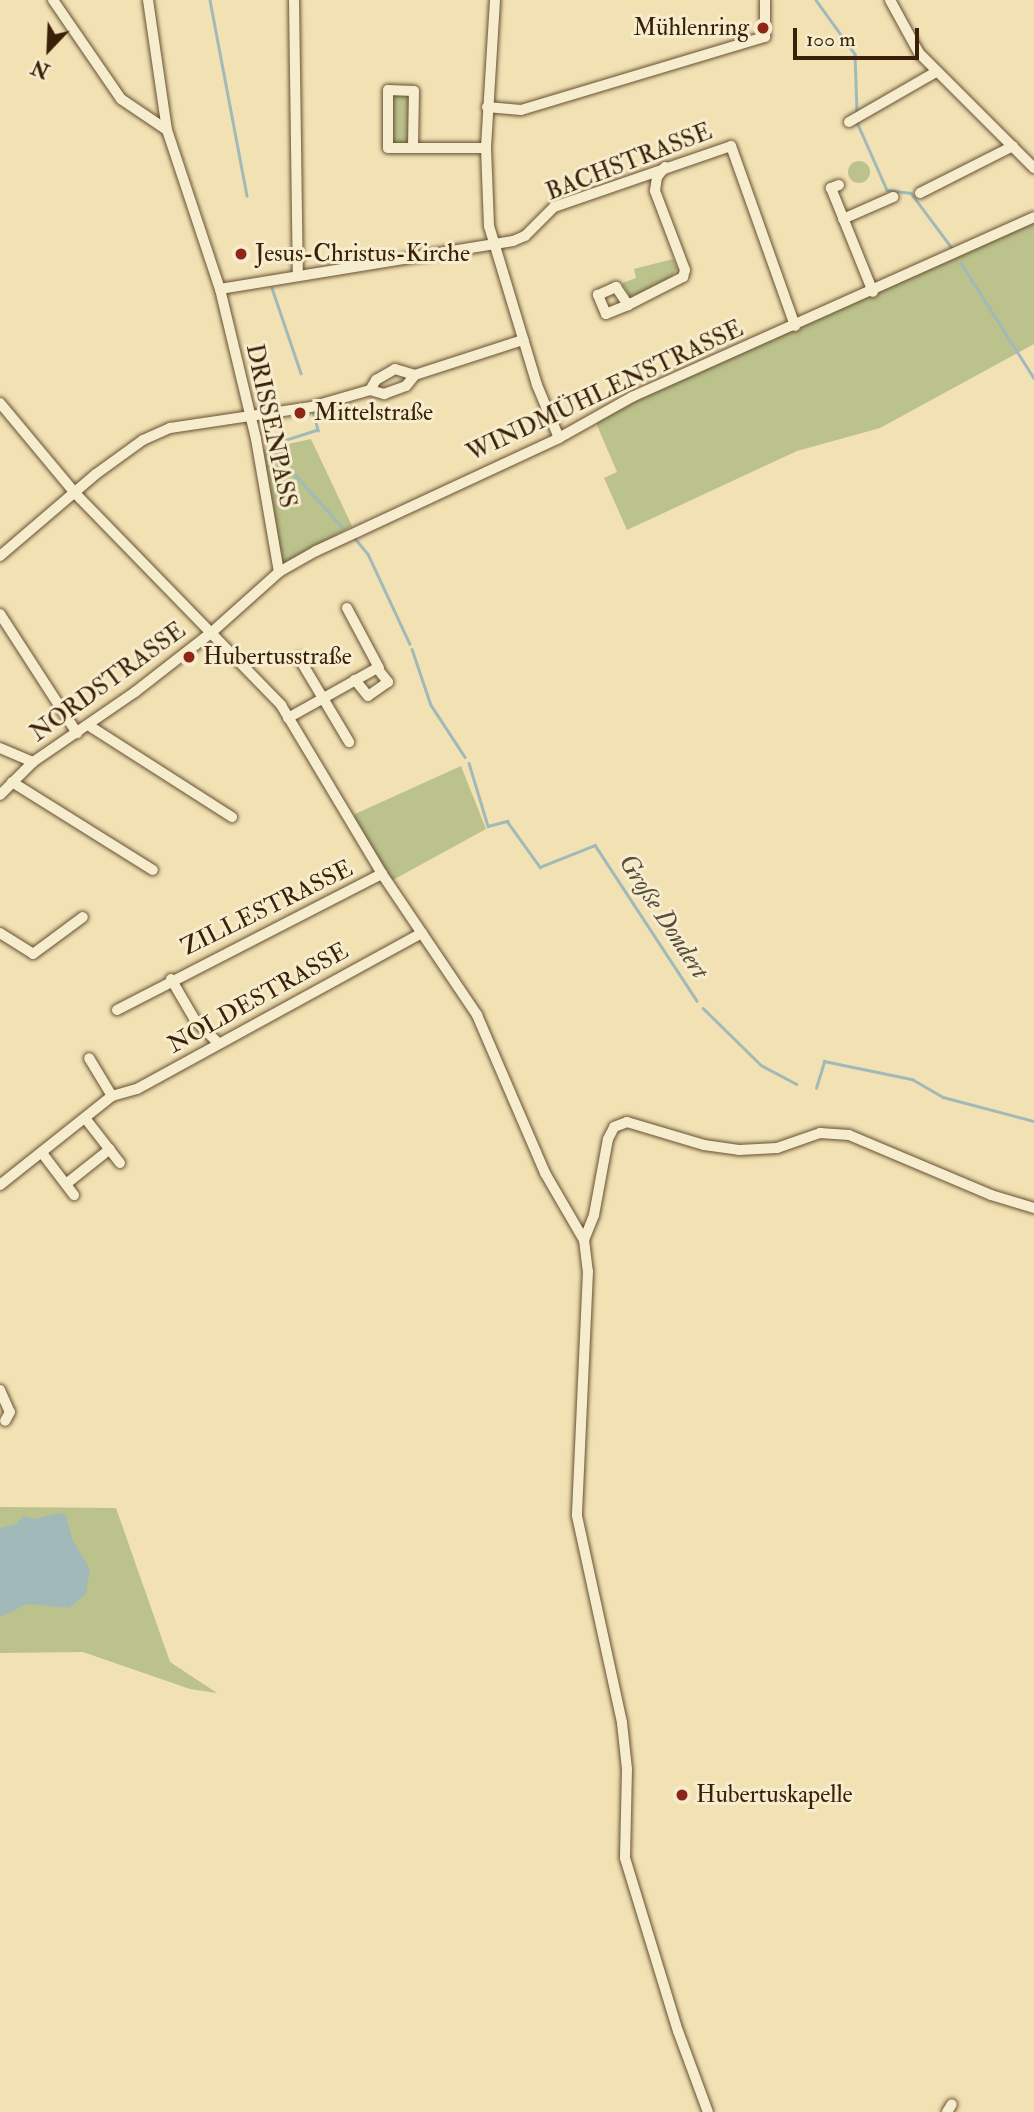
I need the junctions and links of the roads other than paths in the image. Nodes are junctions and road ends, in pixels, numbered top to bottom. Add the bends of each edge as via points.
1 (54, 0) edge
2 (148, 0) edge
3 (295, 0) edge
4 (495, 0) edge
5 (765, 0) edge
6 (890, 0) edge
7 (936, 72) junction
8 (487, 107) junction
9 (849, 122) dead end
10 (167, 130) junction
11 (1013, 146) junction
12 (414, 147) junction
13 (486, 148) junction
14 (666, 167) junction
15 (1034, 168) edge
16 (635, 177) junction
17 (839, 185) dead end
18 (656, 191) junction
19 (920, 193) dead end
20 (893, 197) dead end
21 (1034, 217) edge
22 (843, 219) junction
23 (494, 246) junction
24 (298, 273) junction
25 (220, 289) junction
26 (873, 292) junction
27 (628, 305) dead end
28 (795, 326) junction
29 (523, 340) junction
30 (415, 374) junction
31 (370, 390) junction
32 (0, 403) edge
33 (249, 416) junction
34 (559, 438) junction
35 (75, 493) junction
36 (0, 556) edge
37 (279, 572) junction
38 (347, 608) dead end
39 (0, 614) edge
40 (212, 632) junction
41 (299, 658) dead end
42 (379, 668) junction
43 (355, 680) junction
44 (323, 699) junction
45 (288, 718) junction
46 (88, 725) junction
47 (77, 733) junction
48 (349, 742) dead end
49 (0, 748) edge
50 (33, 762) junction
51 (12, 782) junction
52 (0, 795) edge
53 (232, 817) dead end
54 (153, 870) dead end
55 (382, 874) junction
56 (83, 917) dead end
57 (0, 933) edge
58 (422, 933) junction
59 (171, 979) junction
60 (117, 1010) dead end
61 (218, 1043) junction
62 (89, 1058) dead end
63 (113, 1096) junction
64 (85, 1118) junction
65 (110, 1149) junction
66 (41, 1153) junction
67 (120, 1163) dead end
68 (1, 1181) edge
69 (66, 1184) junction
70 (74, 1195) dead end
71 (1034, 1208) edge
72 (594, 1214) junction
73 (575, 1222) junction
74 (584, 1240) junction
75 (0, 1390) edge
76 (5, 1422) dead end
77 (708, 2112) edge

1 - 10 street via 121,99
2 - 10 street, DRISSENPASS
3 - 24 street
4 - 8 street
5 - 8 street via 765,37 521,110
6 - 7 street via 906,32
7 - 9 street
7 - 11 street
8 - 13 street
10 - 25 street, DRISSENPASS
11 - 15 street
11 - 19 street
12 - 12 street via 414,91 388,90 388,148
12 - 13 street
13 - 23 street
14 - 16 street, BACHSTRASSE
14 - 18 street via 657,177
14 - 28 street, BACHSTRASSE via 731,146
16 - 18 street
16 - 23 street, BACHSTRASSE via 554,207 525,236
17 - 22 street via 831,188
18 - 27 street via 685,270 683,277
20 - 22 street
21 - 26 street, WINDMÜHLENSTRASSE
22 - 26 street
23 - 24 street, BACHSTRASSE
23 - 29 street
24 - 25 street, BACHSTRASSE
25 - 33 street, DRISSENPASS
26 - 28 street, WINDMÜHLENSTRASSE
28 - 34 street, WINDMÜHLENSTRASSE via 632,397
29 - 30 street
29 - 34 street
30 - 31 street via 406,386 384,394
30 - 31 street via 395,369 376,380
31 - 33 street via 311,407
32 - 35 street
33 - 35 street via 187,424 143,440
33 - 37 street, DRISSENPASS
34 - 37 street, WINDMÜHLENSTRASSE via 383,516
35 - 36 street
35 - 40 street
37 - 40 street, WINDMÜHLENSTRASSE
38 - 42 street
39 - 47 street
40 - 45 street
40 - 46 street, NORDSTRASSE
41 - 44 street
42 - 43 street
42 - 43 street via 387,684 368,696
43 - 44 street
44 - 45 street
44 - 48 street
45 - 55 street
46 - 47 street, NORDSTRASSE
46 - 53 street
47 - 50 street, NORDSTRASSE
49 - 50 street
50 - 51 street, NORDSTRASSE
51 - 52 street, NORDSTRASSE
51 - 54 street
55 - 58 street
55 - 59 street, ZILLESTRASSE
56 - 57 street via 33,954
58 - 61 street, NOLDESTRASSE
58 - 73 street via 477,1015 545,1173
59 - 60 street, ZILLESTRASSE
59 - 61 street, ZILLESTRASSE via 195,1020
61 - 63 street, NOLDESTRASSE via 137,1088
62 - 63 street
63 - 64 street, NOLDESTRASSE
64 - 65 street
64 - 66 street, NOLDESTRASSE
65 - 67 street
65 - 69 street
66 - 68 street, NOLDESTRASSE
66 - 69 street
69 - 70 street
71 - 72 street via 991,1195 849,1135 820,1133 776,1148 739,1150 704,1145 626,1122 614,1127 608,1139
72 - 73 street
72 - 74 street
73 - 74 street
74 - 77 street via 586,1316 577,1516 622,1723 627,1769 625,1858 669,2006
75 - 76 street via 10,1412

